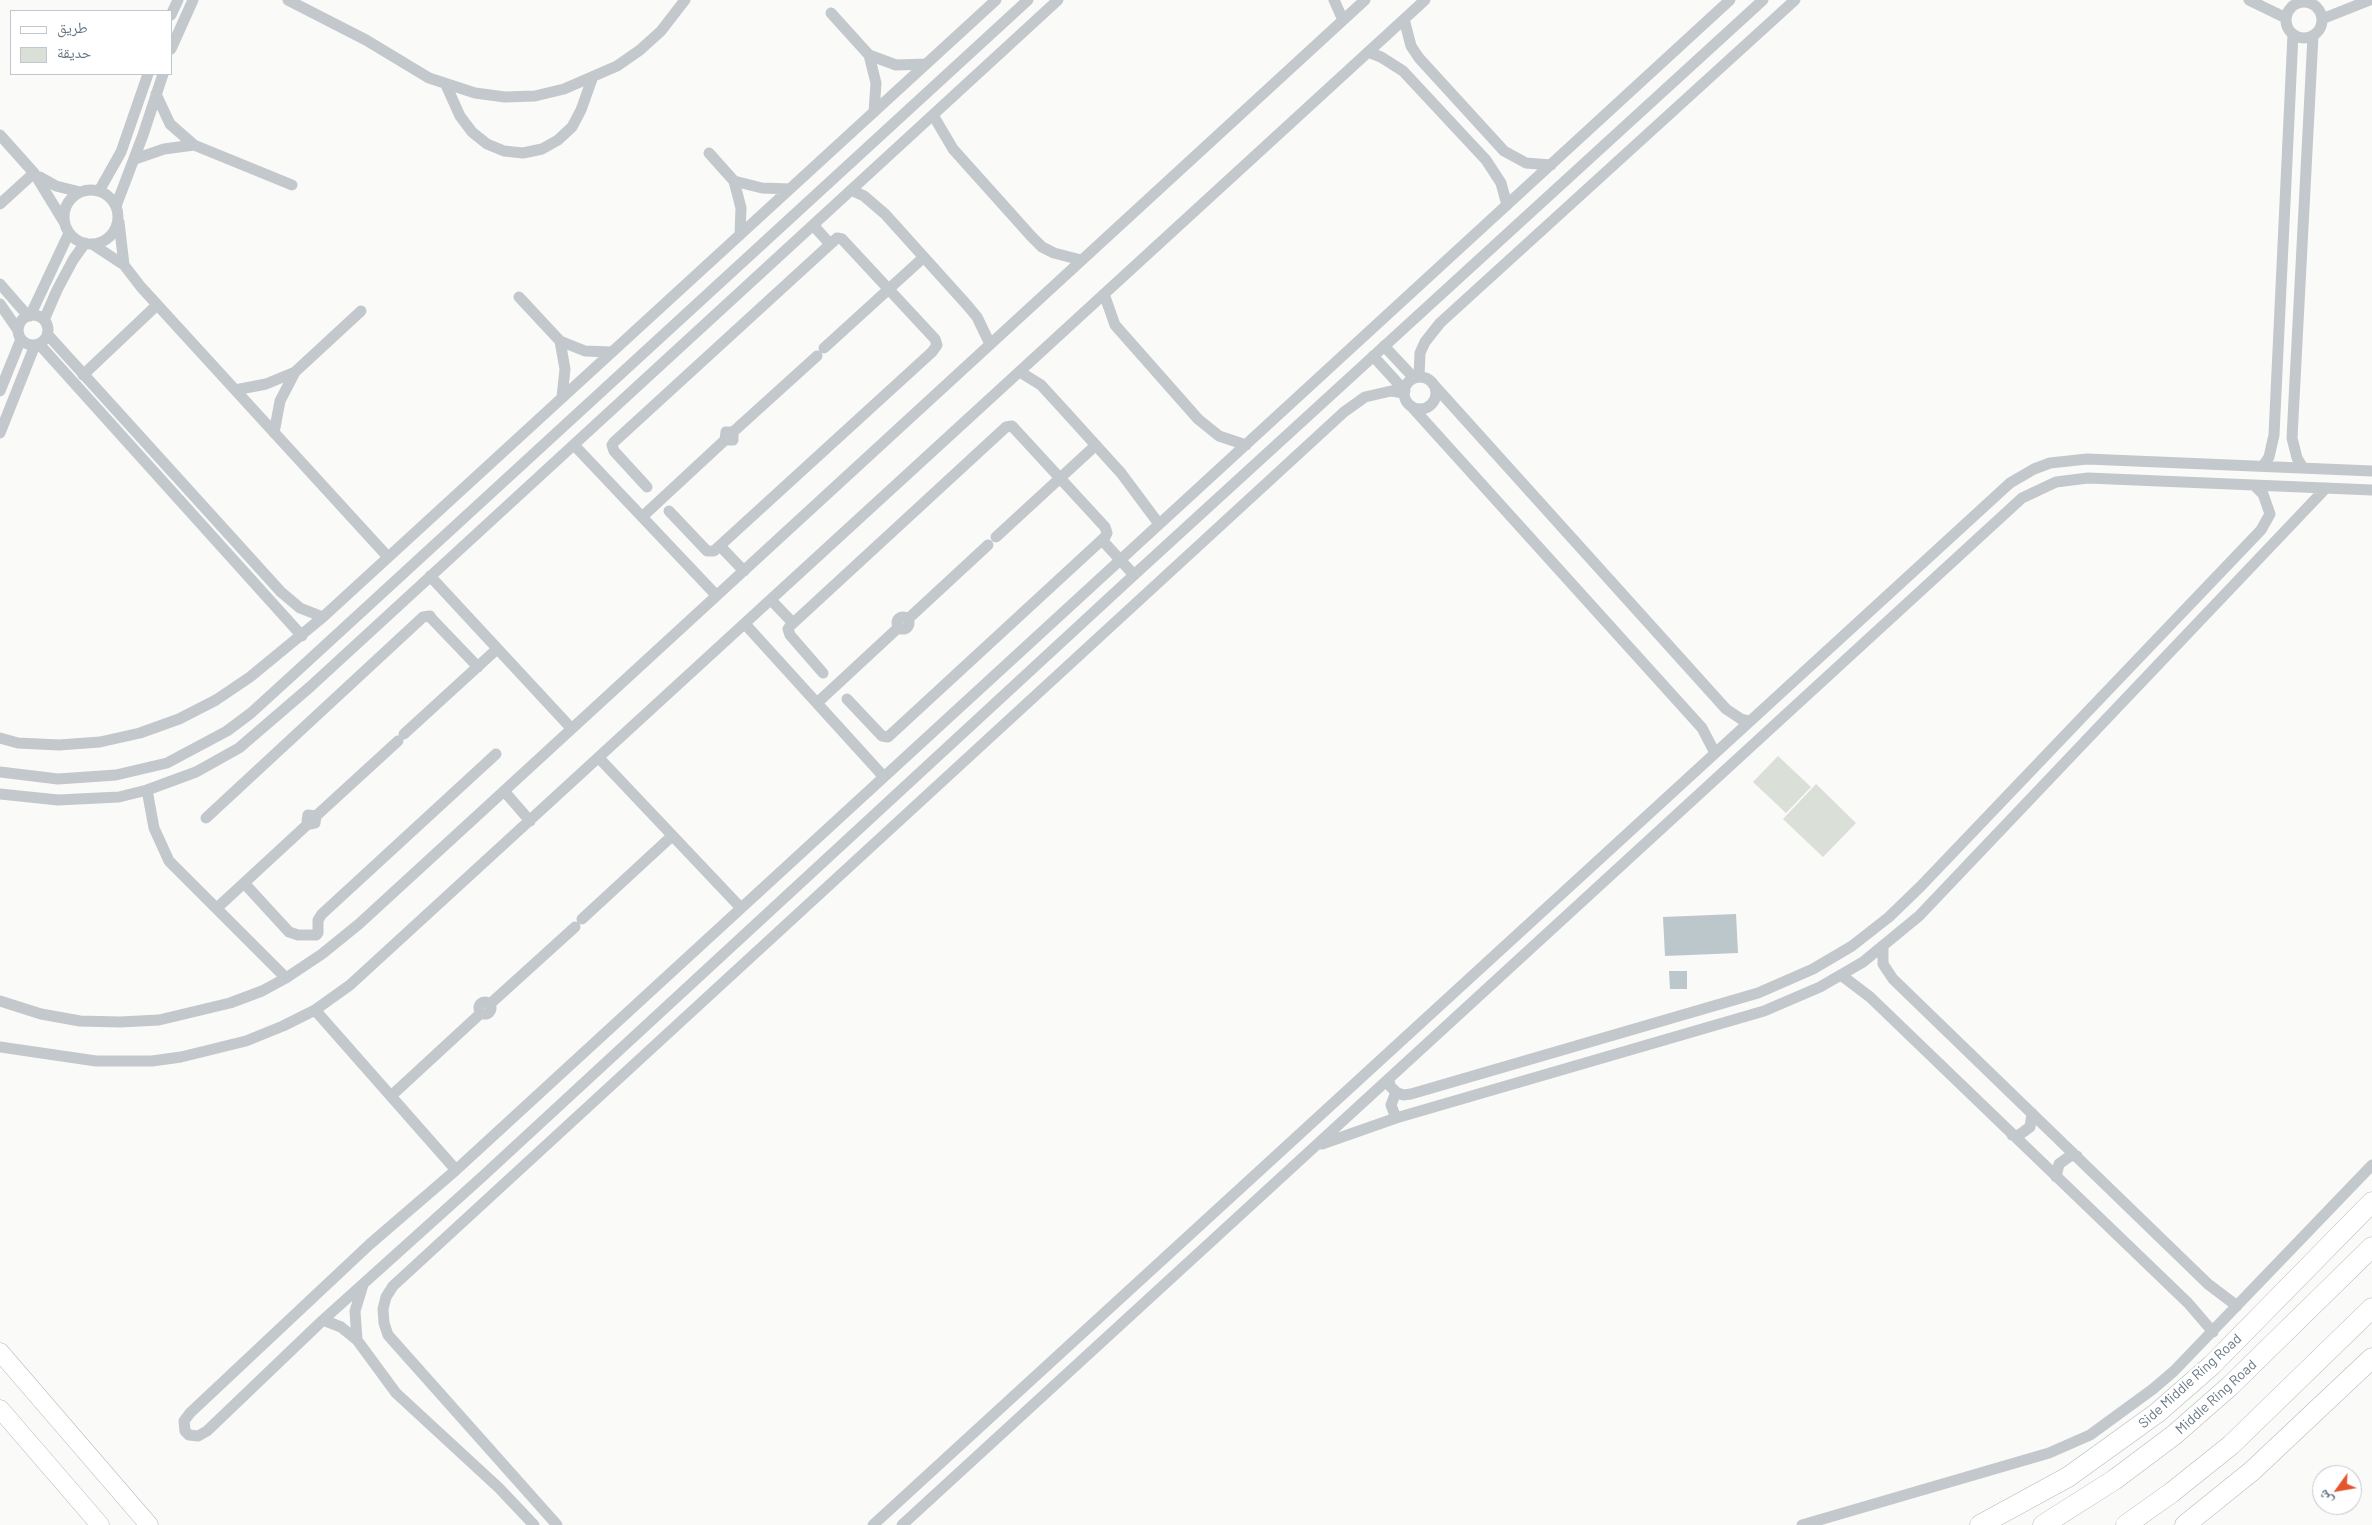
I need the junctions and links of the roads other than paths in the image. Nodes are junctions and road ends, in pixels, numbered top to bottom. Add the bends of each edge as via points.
1 (178, 0) edge
2 (193, 0) edge
3 (288, 0) edge
4 (685, 0) edge
5 (996, 0) edge
6 (1028, 0) edge
7 (1058, 0) edge
8 (1334, 0) edge
9 (1365, 0) edge
10 (1425, 0) edge
11 (1729, 0) edge
12 (1763, 0) edge
13 (1795, 0) edge
14 (2249, 0) edge
15 (2288, 0) edge
16 (2370, 0) edge
17 (2321, 10) edge
18 (172, 13) edge
19 (831, 13) dead end
20 (2287, 15) junction
21 (1404, 19) junction
22 (1343, 20) junction
23 (2293, 34) junction
24 (2313, 36) junction
25 (172, 47) edge
26 (1368, 52) junction
27 (869, 55) junction
28 (926, 64) junction
29 (148, 75) edge
30 (163, 75) edge
31 (592, 79) junction
32 (446, 85) junction
33 (156, 94) junction
34 (874, 112) junction
35 (933, 115) junction
36 (0, 135) edge
37 (194, 145) junction
38 (709, 153) dead end
39 (134, 159) junction
40 (1551, 165) junction
41 (34, 173) junction
42 (734, 181) junction
43 (292, 185) dead end
44 (790, 189) junction
45 (98, 190) junction
46 (851, 190) junction
47 (80, 192) junction
48 (0, 204) edge
49 (1507, 205) junction
50 (117, 211) junction
51 (813, 225) junction
52 (67, 228) junction
53 (740, 235) junction
54 (89, 243) junction
55 (830, 244) junction
56 (924, 257) junction
57 (1081, 260) junction
58 (124, 265) junction
59 (0, 284) edge
60 (888, 290) junction
61 (1104, 294) junction
62 (519, 297) dead end
63 (0, 304) edge
64 (157, 305) junction
65 (361, 311) dead end
66 (29, 316) junction
67 (44, 320) junction
68 (20, 335) junction
69 (48, 335) junction
70 (560, 341) junction
71 (990, 344) junction
72 (37, 345) junction
73 (1384, 346) junction
74 (612, 352) junction
75 (1373, 356) junction
76 (294, 372) junction
77 (1020, 372) junction
78 (83, 375) junction
79 (1417, 378) junction
80 (1433, 384) junction
81 (235, 390) junction
82 (0, 391) edge
83 (1404, 392) junction
84 (562, 397) junction
85 (1412, 407) junction
86 (0, 433) edge
87 (274, 433) junction
88 (574, 445) junction
89 (1096, 445) junction
90 (1246, 445) junction
91 (2262, 466) junction
92 (2303, 468) junction
93 (2372, 471) edge
94 (1060, 478) junction
95 (2255, 486) junction
96 (647, 487) dead end
97 (2326, 488) junction
98 (2002, 490) junction
99 (2372, 490) edge
100 (2014, 505) junction
101 (669, 511) dead end
102 (642, 517) junction
103 (1159, 524) junction
104 (1102, 540) junction
105 (720, 546) junction
106 (388, 557) junction
107 (1120, 560) junction
108 (744, 571) junction
109 (1134, 575) junction
110 (430, 576) junction
111 (716, 596) junction
112 (771, 600) junction
113 (323, 616) junction
114 (793, 623) junction
115 (744, 624) junction
116 (302, 636) junction
117 (497, 649) junction
118 (478, 667) junction
119 (296, 672) junction
120 (823, 673) dead end
121 (310, 687) junction
122 (847, 699) dead end
123 (817, 703) junction
124 (1750, 721) junction
125 (571, 728) junction
126 (0, 738) edge
127 (1716, 753) junction
128 (496, 754) dead end
129 (599, 758) junction
130 (0, 772) edge
131 (884, 777) junction
132 (147, 790) junction
133 (504, 791) junction
134 (0, 794) edge
135 (206, 818) dead end
136 (530, 821) junction
137 (672, 836) junction
138 (806, 848) junction
139 (821, 864) junction
140 (1586, 871) junction
141 (244, 883) junction
142 (1599, 886) junction
143 (218, 908) junction
144 (741, 908) junction
145 (1883, 947) junction
146 (1841, 975) junction
147 (286, 978) junction
148 (0, 1001) edge
149 (315, 1010) junction
150 (0, 1046) edge
151 (1388, 1079) junction
152 (1396, 1092) junction
153 (391, 1096) junction
154 (2032, 1113) junction
155 (1396, 1118) junction
156 (2012, 1135) junction
157 (1310, 1151) junction
158 (2077, 1156) junction
159 (468, 1159) junction
160 (2372, 1165) edge
161 (456, 1170) junction
162 (483, 1176) junction
163 (2056, 1177) junction
164 (2372, 1202) edge
165 (2372, 1247) edge
166 (1156, 1266) junction
167 (1169, 1280) junction
168 (364, 1283) junction
169 (2237, 1306) junction
170 (2372, 1308) edge
171 (323, 1320) junction
172 (2213, 1332) junction
173 (357, 1340) junction
174 (0, 1352) edge
175 (2372, 1358) edge
176 (0, 1410) edge
177 (100, 1525) edge
178 (148, 1525) edge
179 (534, 1525) edge
180 (557, 1525) edge
181 (873, 1525) edge
182 (902, 1525) edge
183 (1802, 1525) edge
184 (1980, 1525) edge
185 (2043, 1525) edge
186 (2126, 1525) edge
187 (2185, 1525) edge

1 - 18 street
2 - 25 street
3 - 32 street
4 - 31 street via 661,31 640,50
5 - 28 street
6 - 119 street
7 - 35 street
8 - 22 street
9 - 22 street
10 - 21 street
11 - 40 street
12 - 73 street
13 - 79 street via 1440,323 1420,353
14 - 20 street
15 - 20 street
16 - 17 street
17 - 20 street via 2303,2 2292,7
17 - 24 street via 2318,31
19 - 27 street
20 - 23 street via 2288,27
21 - 26 street
21 - 40 street via 1409,39 1419,58 1504,151 1526,163
22 - 57 street
23 - 24 street via 2303,38
23 - 91 street via 2274,435 2269,457
24 - 92 street via 2292,438
26 - 49 street via 1403,71 1474,147 1496,173
26 - 61 street
27 - 28 street via 896,65
27 - 34 street via 876,83
28 - 34 street
29 - 45 street via 121,152
30 - 33 street
31 - 32 street via 564,90 512,97 475,94
31 - 32 street via 572,127 542,149 523,153 504,151 486,144 472,132 460,116
33 - 37 street via 170,124
33 - 39 street
34 - 44 street
35 - 46 street
35 - 57 street via 953,149 1042,247
36 - 41 street
37 - 39 street via 164,149
37 - 43 street
38 - 42 street
39 - 50 street
40 - 49 street
41 - 47 street via 56,186
41 - 48 street
41 - 52 street
42 - 44 street via 762,188
42 - 53 street via 741,208
44 - 53 street
45 - 47 street
45 - 50 street via 106,194
46 - 51 street
46 - 56 street via 875,205
47 - 52 street via 68,202 64,216
49 - 90 street
50 - 54 street via 114,232 100,242
50 - 58 street
51 - 55 street
51 - 88 street
52 - 54 street
52 - 66 street
53 - 74 street
54 - 58 street
54 - 67 street via 65,275
55 - 60 street via 837,238 842,239
55 - 96 street via 614,442 614,451
56 - 60 street
56 - 71 street via 968,305
57 - 71 street
58 - 64 street
59 - 66 street
60 - 102 street
60 - 105 street via 935,339 935,349
61 - 77 street
61 - 90 street via 1108,310 1120,332 1198,419 1219,436
62 - 70 street
63 - 68 street
64 - 78 street
64 - 81 street
65 - 76 street
66 - 67 street via 35,315
66 - 68 street via 21,322
67 - 69 street
68 - 72 street via 25,343
68 - 82 street
69 - 72 street
69 - 78 street
70 - 74 street via 585,351
70 - 84 street via 564,369
71 - 108 street
72 - 86 street
72 - 116 street
73 - 75 street
73 - 79 street
74 - 84 street
75 - 83 street
75 - 109 street
76 - 81 street via 266,384
76 - 87 street via 280,401
77 - 89 street via 1041,385
77 - 112 street
78 - 113 street via 290,601 311,614
79 - 80 street via 1425,378
79 - 83 street via 1406,386
80 - 85 street via 1436,394 1432,404 1422,409
80 - 124 street via 1726,709
81 - 87 street
83 - 85 street
83 - 180 street via 1372,394 1354,403 393,1286 383,1310 388,1335
84 - 106 street
85 - 127 street via 1702,728
87 - 106 street
88 - 102 street
88 - 110 street
89 - 94 street
89 - 103 street
90 - 103 street
91 - 92 street
91 - 98 street via 2068,460 2034,469
92 - 93 street
94 - 104 street via 1105,527 1107,533
94 - 114 street via 1008,425
94 - 123 street via 908,619 899,618 899,628
95 - 97 street
95 - 100 street via 2072,479 2044,486
95 - 152 street via 2263,494 2270,514 2261,530 1921,886 1852,946 1813,969 1758,993 1411,1094
97 - 99 street
97 - 145 street via 1919,916
98 - 100 street
98 - 124 street
100 - 142 street
101 - 105 street via 706,551 712,552
102 - 111 street
103 - 107 street
104 - 107 street
104 - 122 street via 888,737 882,736
105 - 108 street
106 - 113 street
107 - 109 street
107 - 131 street
108 - 111 street
109 - 139 street
110 - 117 street
110 - 121 street
111 - 125 street
112 - 114 street
112 - 115 street
113 - 116 street
114 - 120 street via 788,633
115 - 123 street
115 - 129 street
116 - 126 street via 216,700 180,719 140,733 100,742 59,745 18,743
117 - 118 street
117 - 125 street
118 - 135 street via 430,616 423,617
118 - 141 street
119 - 121 street
119 - 130 street via 227,731 167,763 87,779 29,778
121 - 132 street via 239,748 196,772
123 - 131 street
124 - 127 street
125 - 133 street
127 - 140 street
128 - 141 street via 320,916 316,935 289,932
129 - 136 street
129 - 137 street
131 - 138 street
132 - 134 street via 81,800
132 - 143 street via 154,828 163,851 177,870
133 - 136 street
133 - 147 street via 359,924
136 - 149 street via 350,985
137 - 144 street
137 - 153 street via 490,1004 481,1004 481,1013
138 - 139 street
138 - 144 street
139 - 162 street
140 - 142 street
140 - 166 street
141 - 143 street
142 - 151 street
143 - 147 street
144 - 159 street
145 - 146 street
145 - 154 street via 1883,964 1887,972
146 - 155 street via 1764,1011
146 - 156 street via 1870,997
147 - 148 street via 230,1003 159,1020 80,1021 41,1014
149 - 150 street via 246,1041 152,1061 96,1061
149 - 153 street
151 - 152 street
151 - 157 street
152 - 155 street via 1391,1105
153 - 161 street
154 - 156 street via 2033,1120 2026,1132
154 - 158 street
155 - 157 street via 1339,1136
156 - 163 street
157 - 167 street
158 - 163 street via 2070,1156 2059,1164
158 - 169 street via 2213,1288
159 - 161 street
159 - 162 street
160 - 169 street
161 - 171 street via 370,1244 214,1389 186,1417 185,1431 193,1436 203,1434
162 - 168 street
163 - 172 street via 2188,1303
164 - 184 highway, Side Middle Ring Road via 2212,1366 2157,1413 2068,1477
165 - 185 highway, Middle Ring Road via 2230,1386 2174,1435 2114,1480
166 - 167 street
166 - 181 street
167 - 182 street
168 - 171 street
168 - 173 street via 356,1311
169 - 172 street
170 - 186 highway via 2231,1445
171 - 173 street via 341,1327
172 - 183 street via 2153,1389 2077,1443 2049,1454
173 - 179 street via 396,1393 493,1482
174 - 178 main road
175 - 187 highway via 2260,1464
176 - 177 main road

